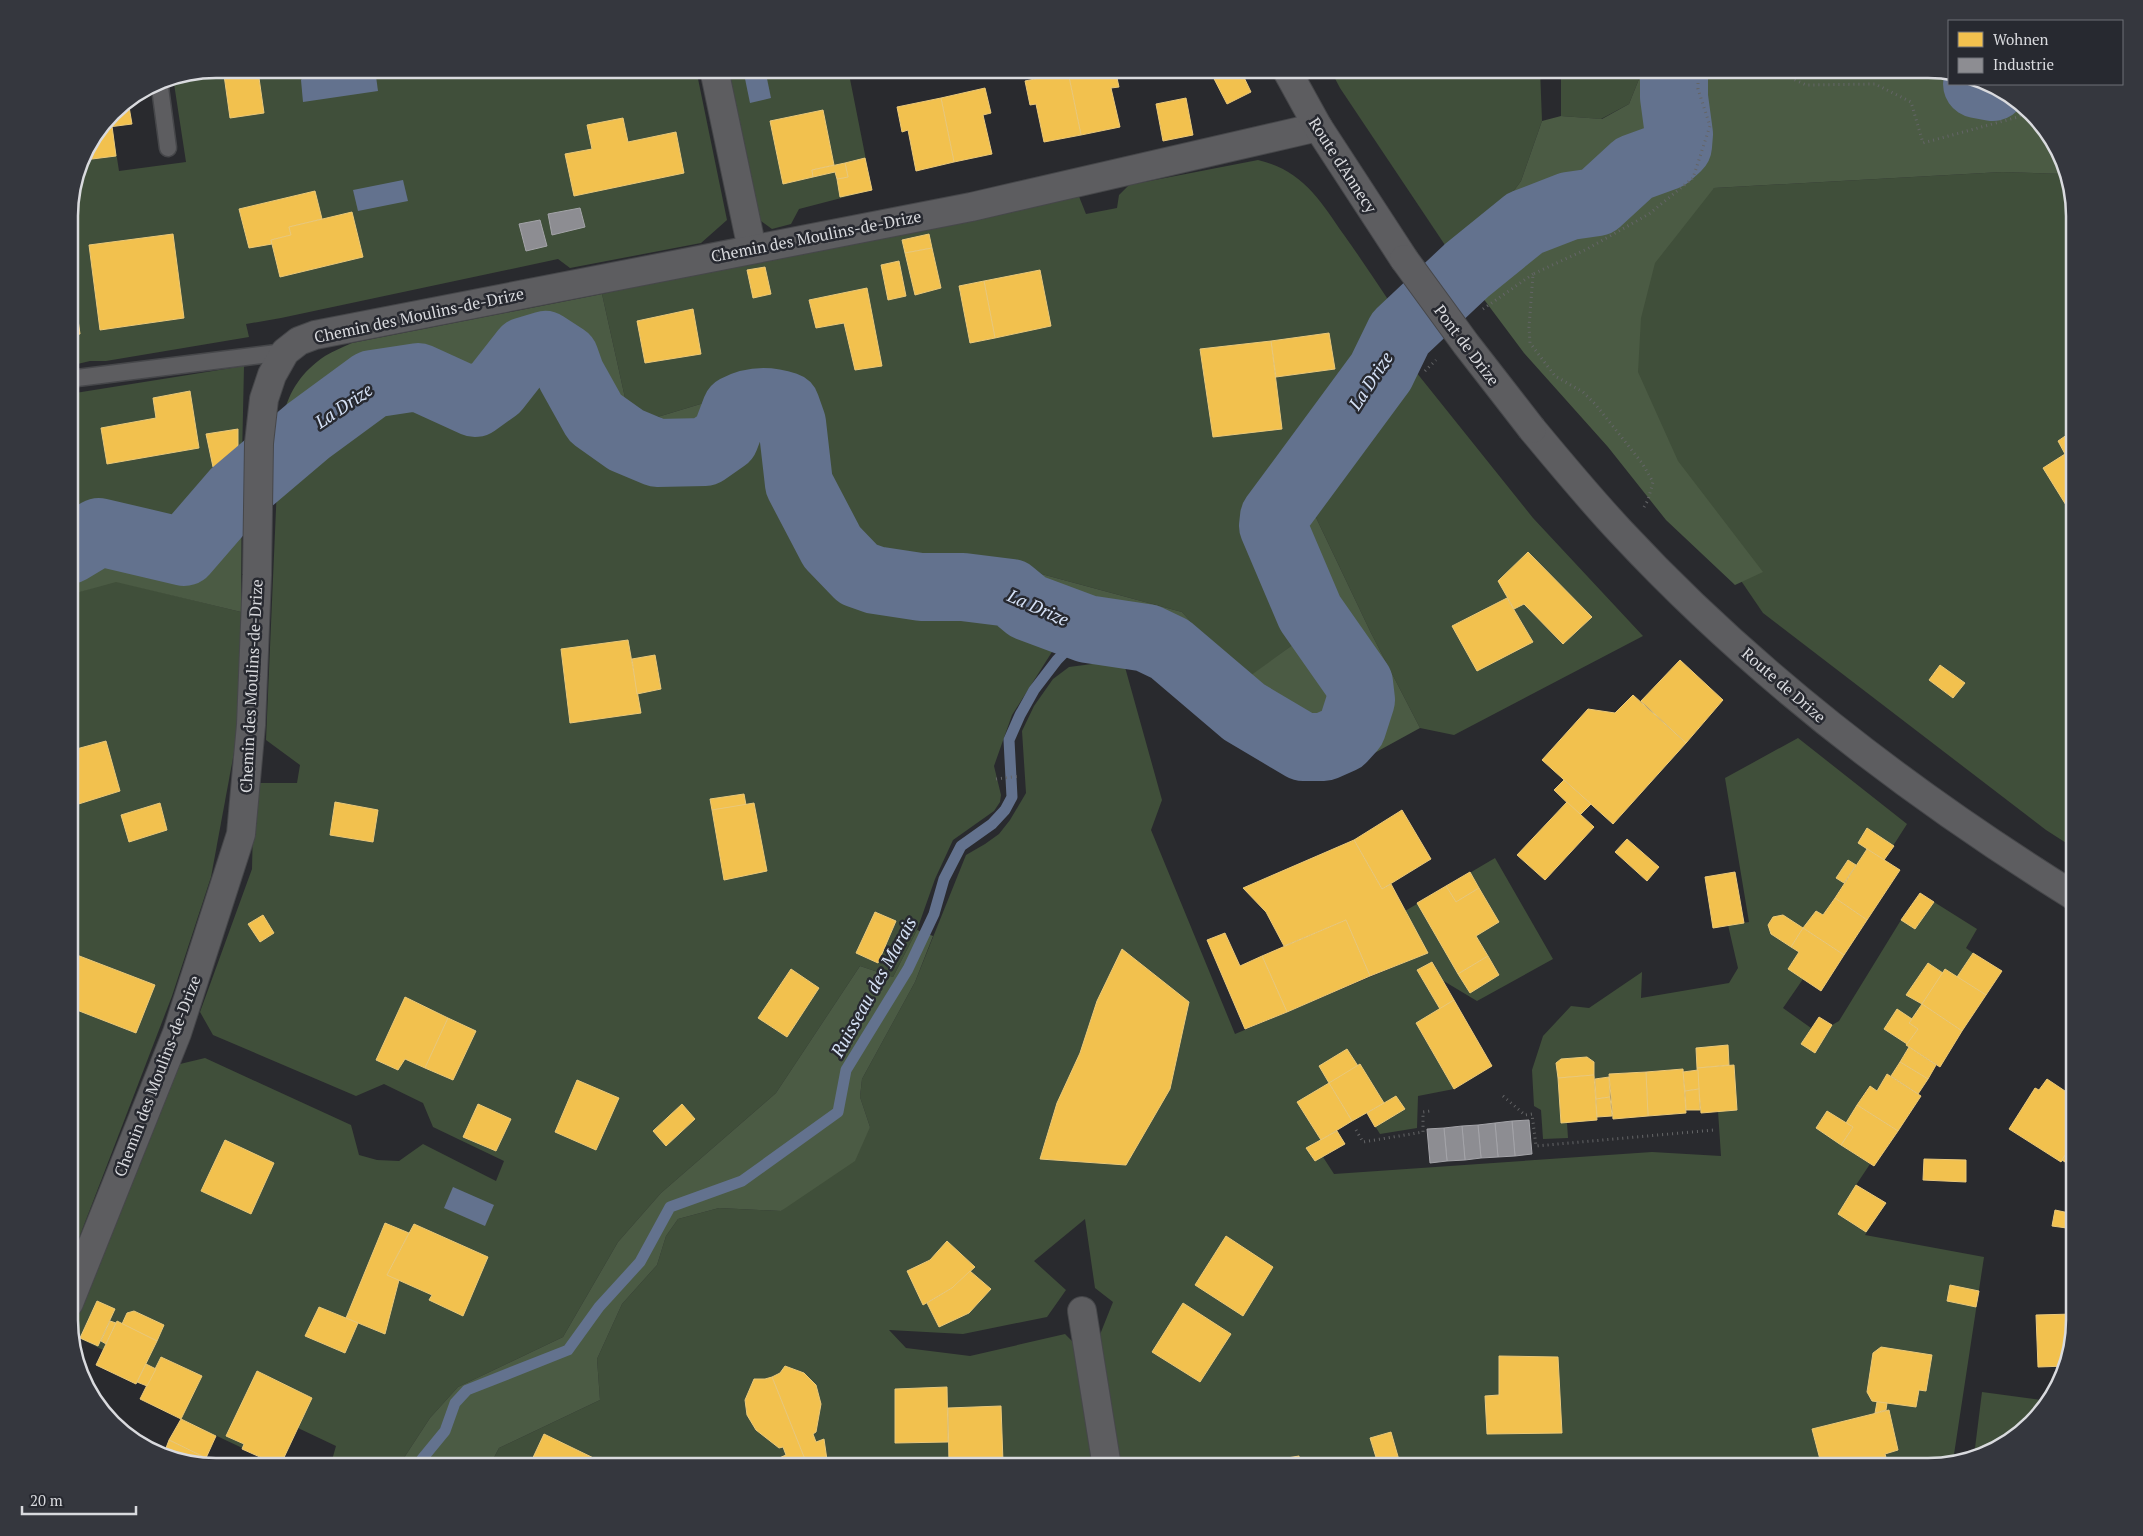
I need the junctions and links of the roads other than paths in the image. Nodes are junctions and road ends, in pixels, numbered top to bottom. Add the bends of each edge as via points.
1 (716, 78) edge
2 (1291, 78) edge
3 (160, 89) edge
4 (1318, 127) junction
5 (168, 148) dead end
6 (752, 248) junction
7 (1404, 259) joint
8 (285, 352) junction
9 (78, 378) edge
10 (1532, 429) joint
11 (2066, 891) edge
12 (78, 1280) edge
13 (1082, 1311) dead end
14 (1106, 1458) edge

1 - 6 street
2 - 4 street, Route d'Annecy
3 - 5 lane
4 - 6 street, Chemin des Moulins-de-Drize via 970,207
4 - 7 street, Route d'Annecy
6 - 8 street, Chemin des Moulins-de-Drize via 315,335 299,341
7 - 10 street, Pont de Drize, bridge
8 - 9 lane
8 - 12 street, Chemin des Moulins-de-Drize via 264,399 259,443 251,725 242,834 177,1033
10 - 11 street, Route de Drize via 1621,532 1704,615 1817,715 1946,812
13 - 14 street

